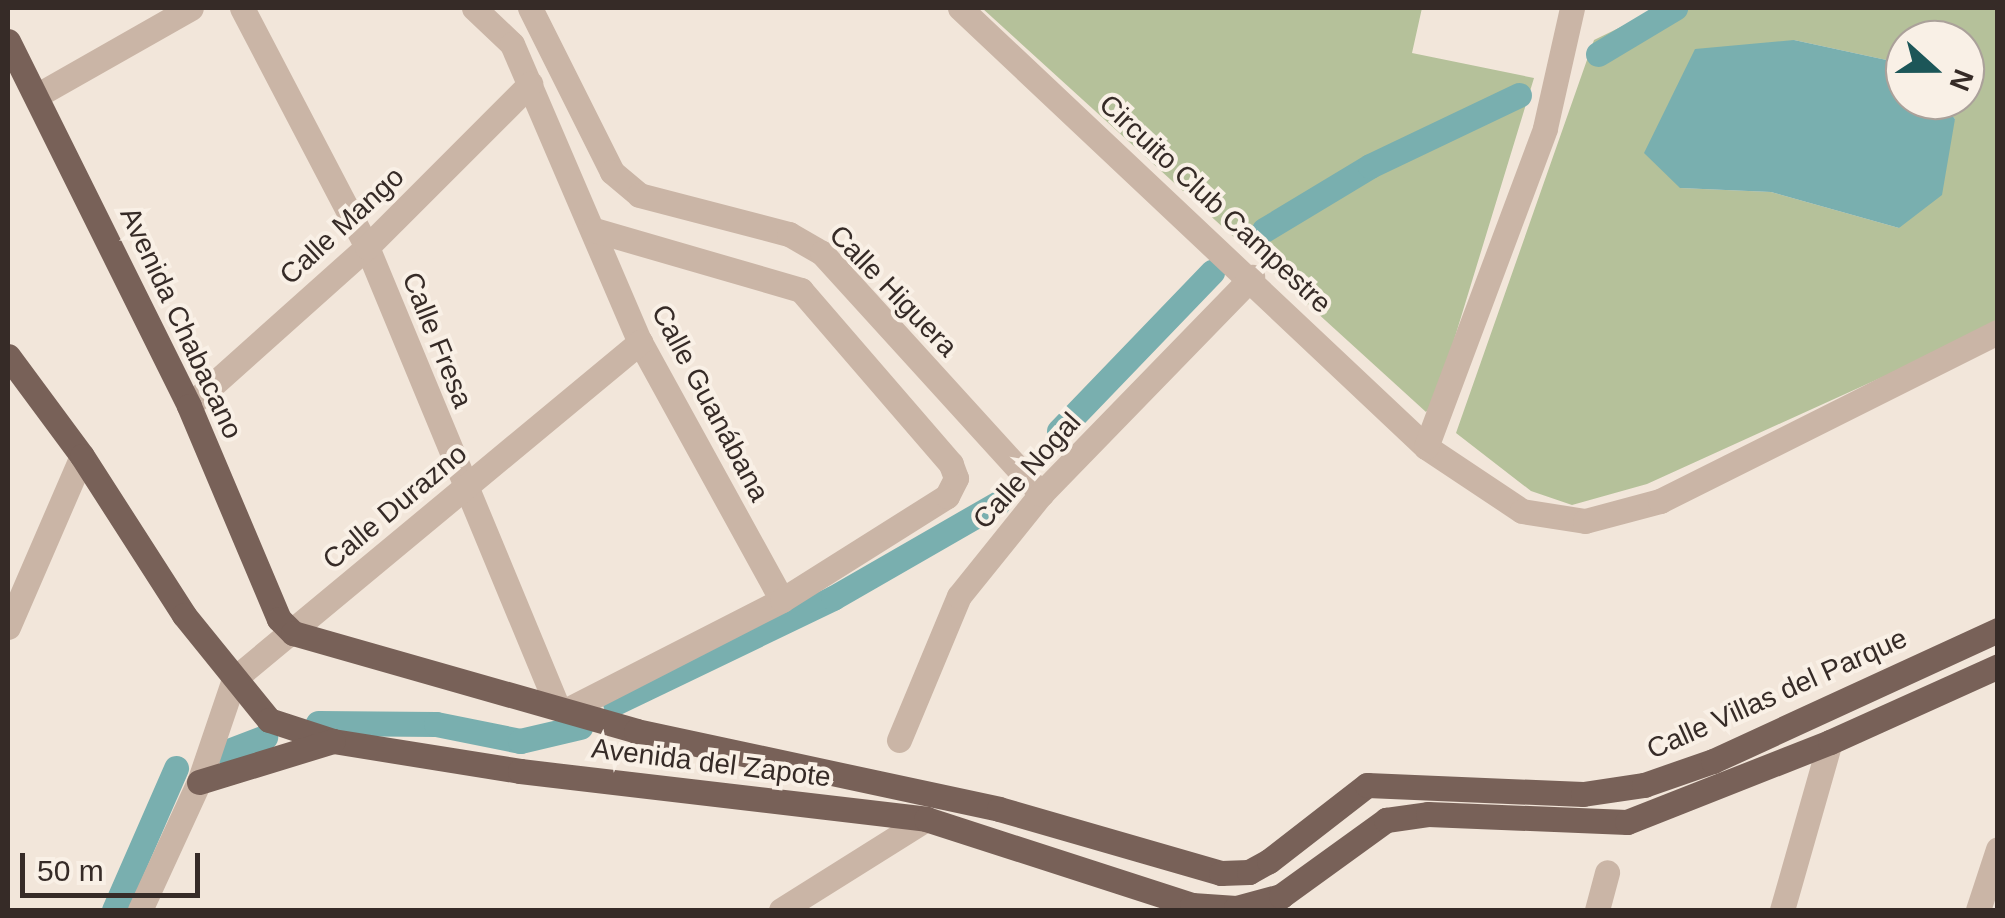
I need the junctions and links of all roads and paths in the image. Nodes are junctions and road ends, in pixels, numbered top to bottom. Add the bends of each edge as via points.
1 (192, 8) edge
2 (242, 8) edge
3 (474, 8) edge
4 (530, 8) edge
5 (960, 8) edge
6 (1572, 8) edge
7 (8, 42) edge
8 (530, 84) junction
9 (36, 96) junction
10 (594, 230) junction
11 (367, 247) junction
12 (1252, 277) junction
13 (1998, 332) edge
14 (640, 342) junction
15 (8, 356) edge
16 (189, 406) junction
17 (1426, 447) junction
18 (82, 456) junction
19 (464, 488) junction
20 (1041, 494) junction
21 (782, 600) junction
22 (8, 627) edge
23 (1998, 630) edge
24 (293, 633) junction
25 (1998, 666) edge
26 (234, 679) junction
27 (563, 706) junction
28 (899, 740) dead end
29 (333, 741) junction
30 (1830, 742) junction
31 (199, 782) junction
32 (926, 819) junction
33 (1998, 849) edge
34 (1186, 868) joint
35 (1607, 872) dead end
36 (1189, 908) edge
37 (140, 910) edge
38 (782, 910) edge
39 (1597, 910) edge
40 (1782, 910) edge
41 (1978, 910) edge

1 - 9 street
2 - 11 street, Calle Fresa
3 - 8 street via 512,44
4 - 20 street, Calle Higuera via 612,172 639,195 789,234 822,253
5 - 12 street, Circuito Club Campestre
6 - 17 street via 1545,128
7 - 9 main road, Avenida Chabacano
8 - 10 street
8 - 11 street, Calle Mango
9 - 16 main road, Avenida Chabacano
10 - 14 street, Calle Guanábana
10 - 21 street, Calle Nogal via 800,290 951,464 956,478 947,496
11 - 16 street, Calle Mango
11 - 19 street, Calle Fresa
12 - 17 street, Circuito Club Campestre
12 - 20 street, Calle Nogal
13 - 17 street, Circuito Club Campestre via 1660,501 1585,520 1522,511
14 - 19 street, Calle Durazno
14 - 21 street, Calle Guanábana
15 - 18 main road
16 - 24 main road, Avenida Chabacano via 264,588
18 - 22 street
18 - 26 main road via 184,615
19 - 24 street, Calle Durazno
19 - 27 street, Calle Fresa
20 - 28 street, Calle Nogal via 959,596
21 - 27 street, Calle Nogal
23 - 34 main road, Calle Villas del Parque via 1644,786 1583,794 1367,785 1249,872
24 - 26 street, Calle Durazno
24 - 27 main road, Avenida del Zapote
25 - 30 main road
26 - 29 main road, Avenida del Zapote via 269,720
26 - 31 street
27 - 34 main road, Avenida del Zapote via 636,731 999,809
29 - 31 main road
29 - 32 main road, Avenida del Zapote via 520,771
30 - 36 main road via 1627,822 1428,814 1386,820 1281,896 1236,908
30 - 40 street
31 - 37 street
32 - 36 main road, Avenida del Zapote
32 - 38 street
33 - 41 street
35 - 39 street

